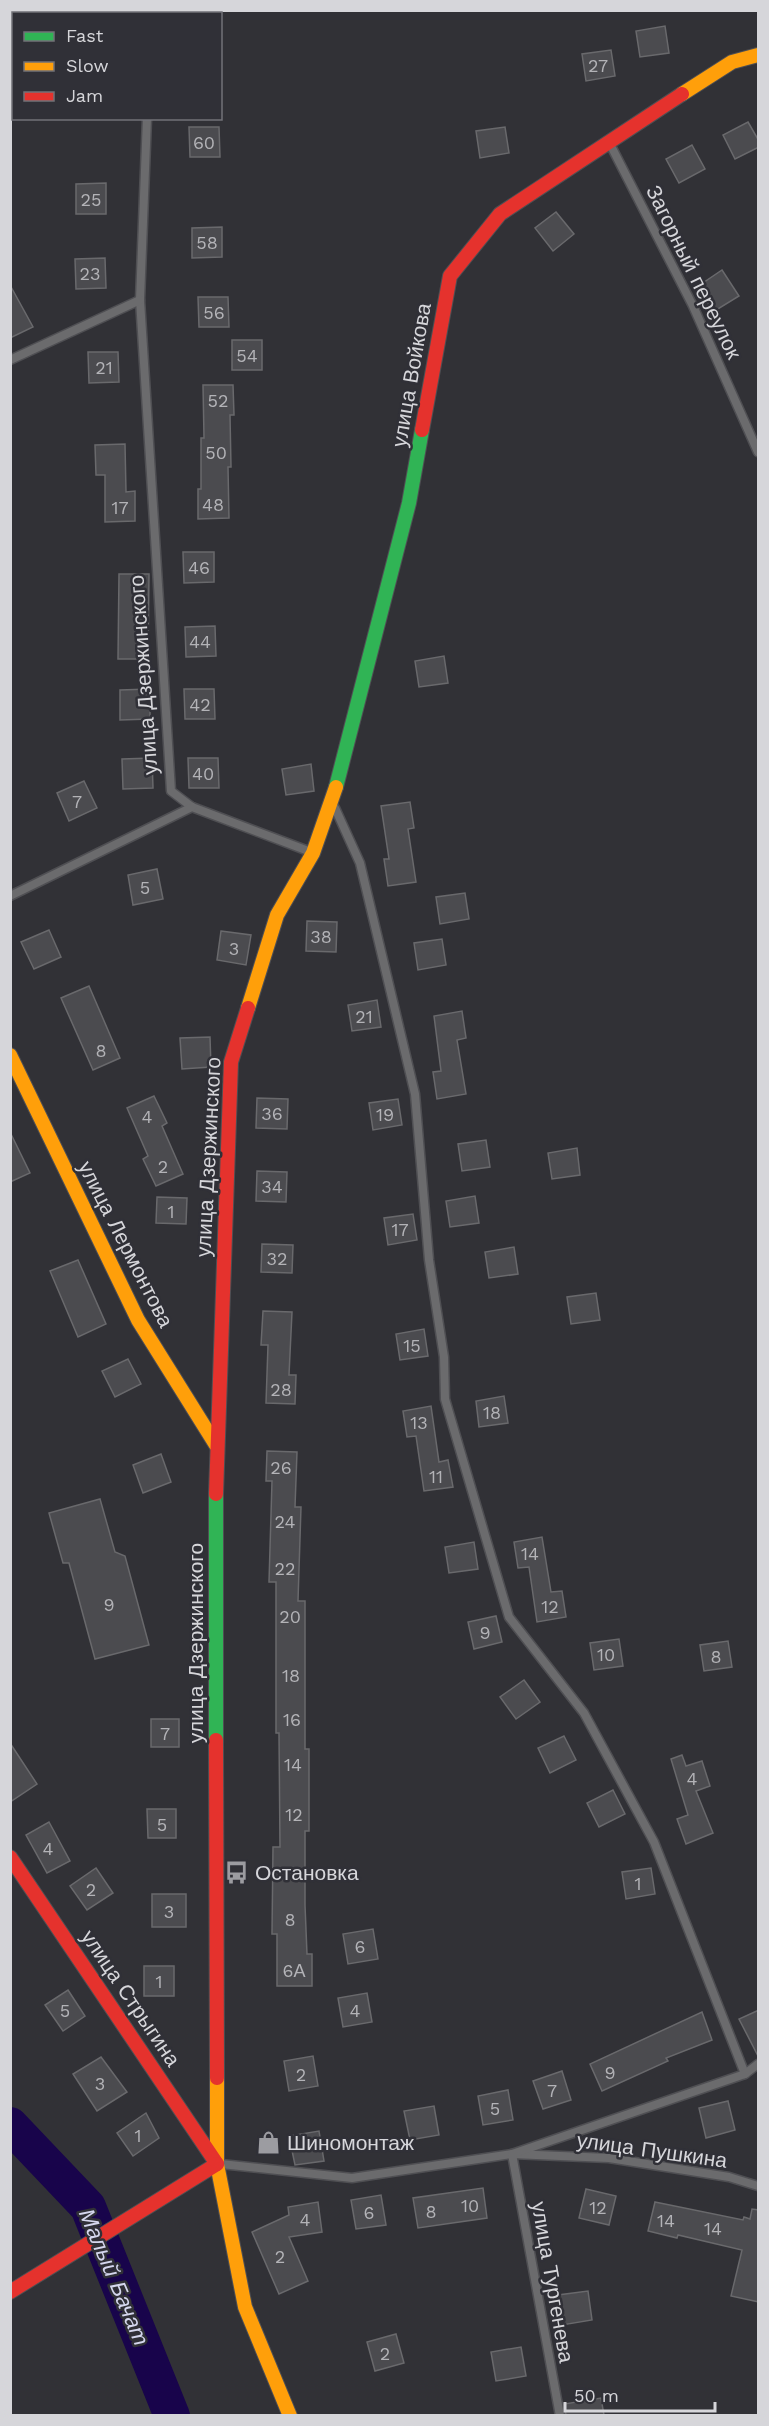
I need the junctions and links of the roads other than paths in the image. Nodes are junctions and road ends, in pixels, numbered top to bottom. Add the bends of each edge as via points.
1 (759, 56) edge
2 (147, 120) edge
3 (609, 142) junction
4 (140, 300) junction
5 (10, 360) edge
6 (759, 452) edge
7 (332, 801) junction
8 (192, 807) junction
9 (313, 853) junction
10 (10, 896) edge
11 (10, 1055) edge
12 (216, 1445) junction
13 (10, 1857) edge
14 (759, 2064) edge
15 (745, 2074) junction
16 (512, 2154) junction
17 (217, 2164) junction
18 (759, 2186) edge
19 (10, 2292) edge
20 (290, 2415) edge
21 (560, 2415) edge

1 - 3 street, улица Войкова via 732,62
2 - 4 lane, улица Дзержинского
3 - 6 lane, Загорный переулок via 693,306
3 - 7 street, улица Войкова via 500,214 450,276 409,502
4 - 5 lane
4 - 8 lane, улица Дзержинского via 171,791
7 - 9 street, улица Войкова
7 - 15 lane via 360,863 415,1094 429,1260 444,1357 445,1399 509,1617 584,1713 654,1842
8 - 9 lane, улица Дзержинского
8 - 10 lane
9 - 12 street, улица Дзержинского via 277,915 231,1062
11 - 12 street, улица Лермонтова via 138,1320
12 - 17 street, улица Дзержинского
13 - 17 street, улица Стрыгина
14 - 15 lane
15 - 16 lane
16 - 17 lane, улица Пушкина via 352,2178
16 - 18 lane, улица Пушкина via 609,2158 729,2177
16 - 21 lane, улица Тургенева
17 - 19 street
17 - 20 street via 245,2307

